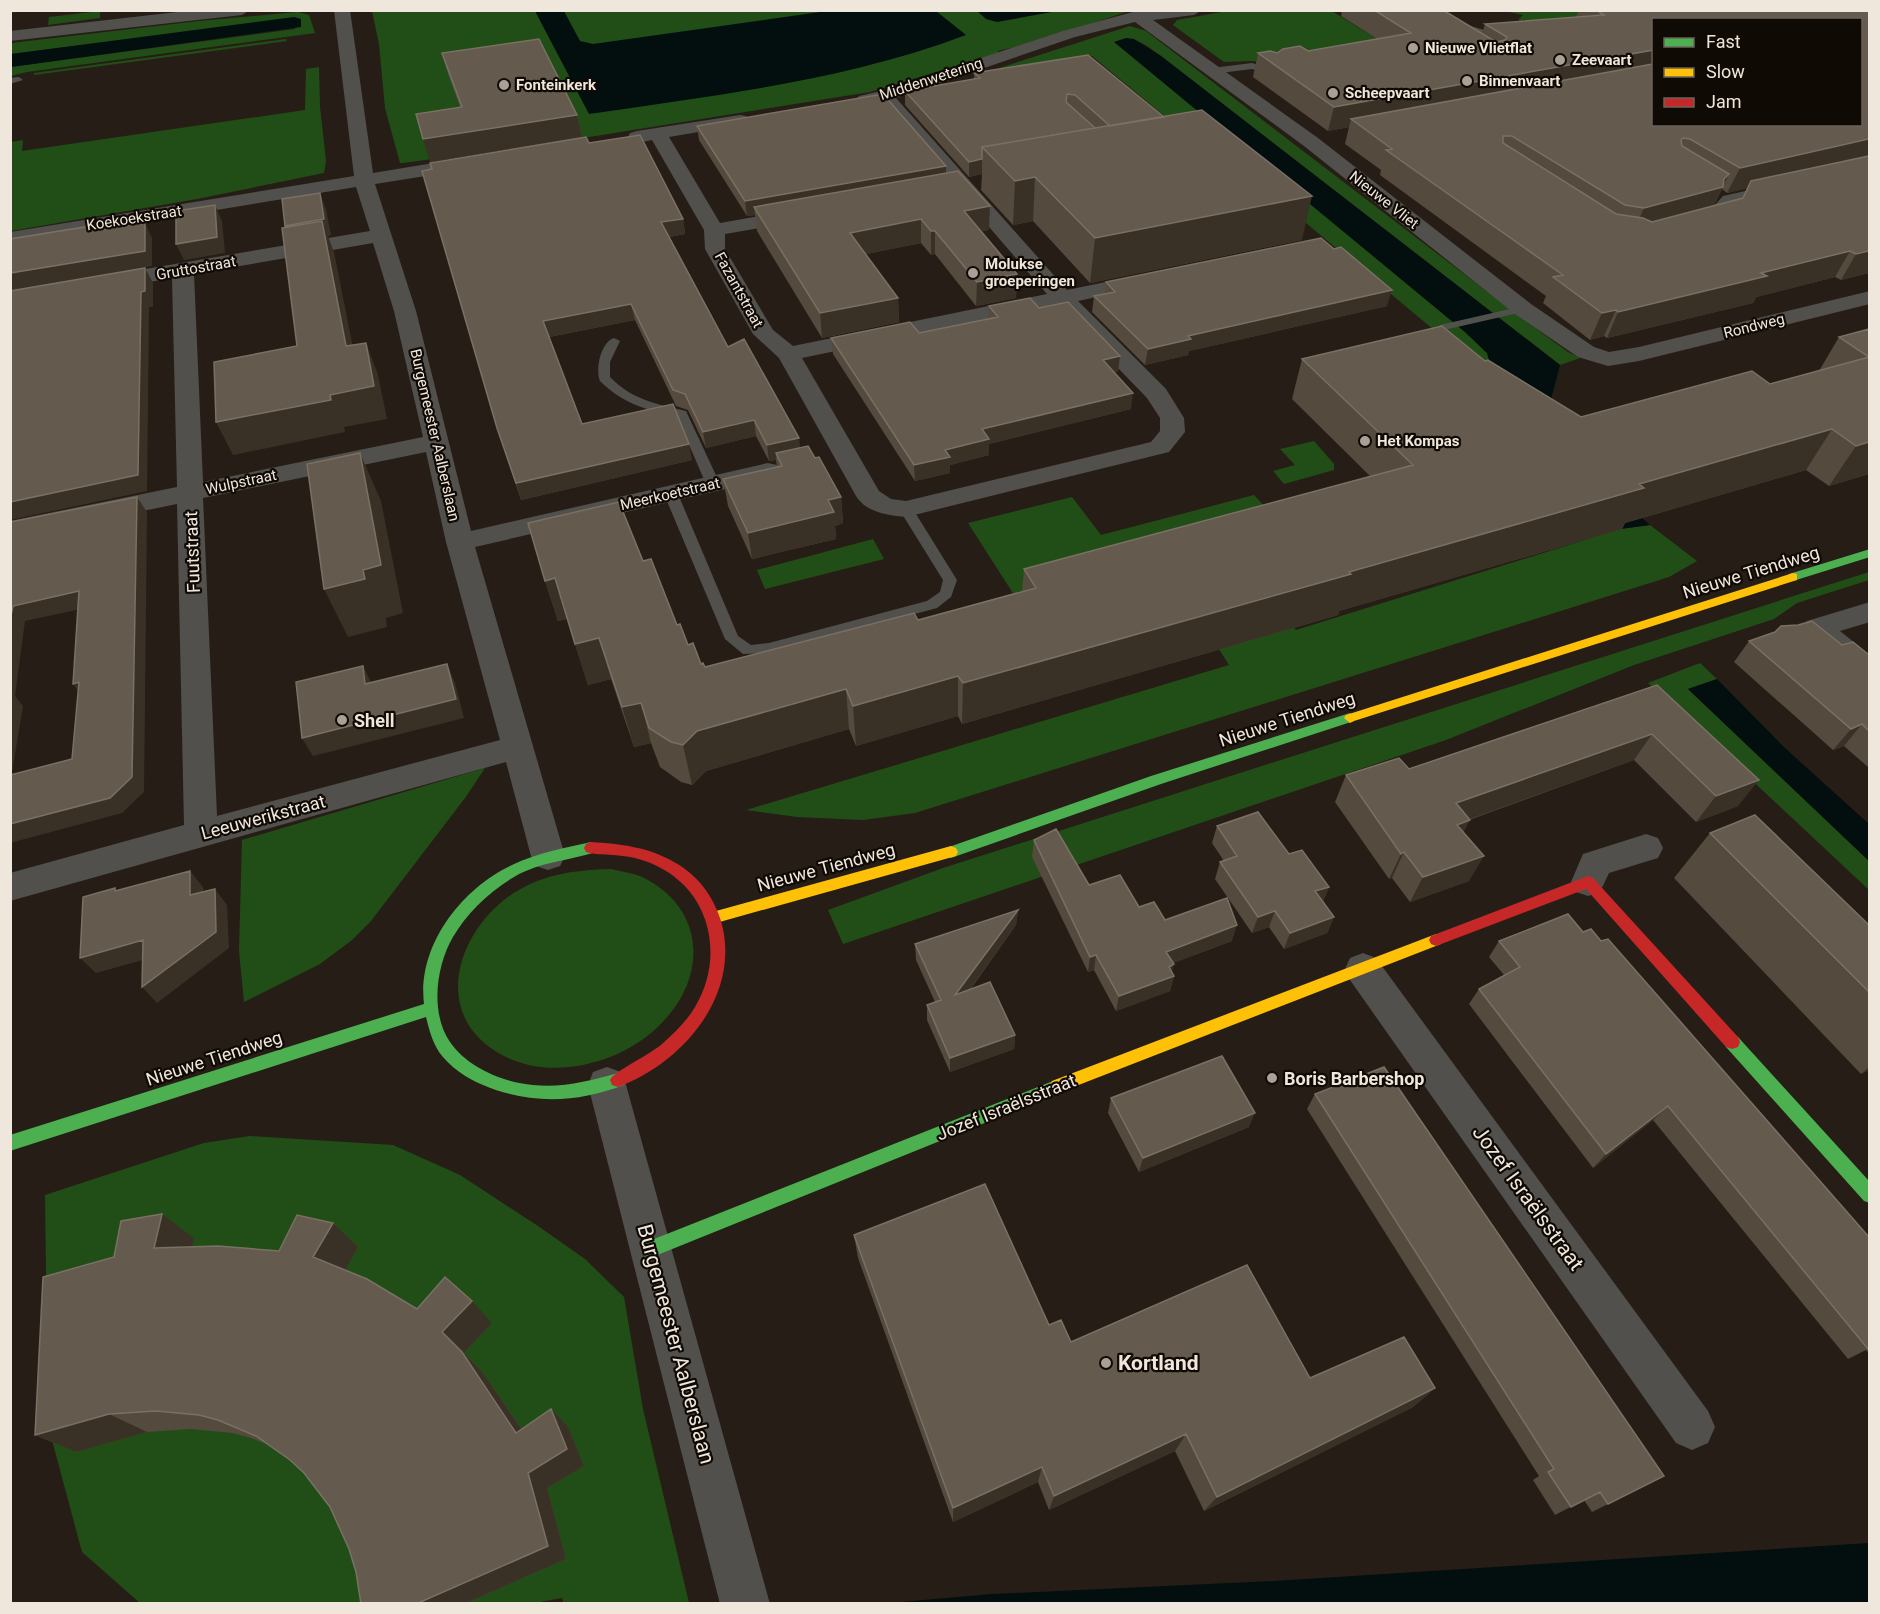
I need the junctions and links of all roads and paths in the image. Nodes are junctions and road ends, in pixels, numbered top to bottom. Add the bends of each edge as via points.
1 (242, 10) edge
2 (342, 10) edge
3 (1156, 10) edge
4 (1194, 10) edge
5 (1422, 10) edge
6 (1138, 17) junction
7 (1447, 22) junction
8 (1441, 31) edge
9 (10, 36) edge
10 (1514, 42) edge
11 (1212, 71) junction
12 (1273, 71) edge
13 (885, 96) junction
14 (851, 102) edge
15 (760, 117) edge
16 (658, 134) junction
17 (1333, 138) edge
18 (623, 139) edge
19 (1311, 142) junction
20 (495, 159) edge
21 (1869, 169) edge
22 (364, 180) junction
23 (986, 182) dead end
24 (964, 186) junction
25 (941, 190) edge
26 (816, 212) edge
27 (714, 230) junction
28 (1681, 230) edge
29 (381, 235) junction
30 (10, 238) edge
31 (183, 270) junction
32 (1167, 276) edge
33 (80, 288) edge
34 (1062, 297) junction
35 (1869, 297) edge
36 (1842, 304) junction
37 (1514, 310) junction
38 (1869, 321) edge
39 (1444, 327) edge
40 (614, 341) dead end
41 (788, 354) junction
42 (1639, 354) joint
43 (436, 442) junction
44 (790, 466) edge
45 (713, 484) junction
46 (190, 493) junction
47 (671, 494) junction
48 (906, 509) junction
49 (10, 530) edge
50 (460, 542) junction
51 (1869, 553) edge
52 (1869, 612) edge
53 (1869, 672) edge
54 (516, 747) junction
55 (201, 834) junction
56 (1646, 848) dead end
57 (548, 856) junction
58 (1588, 882) junction
59 (10, 887) edge
60 (716, 917) junction
61 (1363, 969) junction
62 (430, 1009) junction
63 (607, 1085) junction
64 (10, 1143) edge
65 (1869, 1195) edge
66 (650, 1249) junction
67 (1692, 1427) dead end
68 (745, 1604) edge

1 - 9 street
2 - 22 street, Burgemeester Aalberslaan
3 - 6 street, Middenwetering
4 - 6 street, Middenwetering
5 - 7 lane
6 - 11 street, Nieuwe Vliet
6 - 13 street, Middenwetering via 1060,37
7 - 8 lane
7 - 10 lane via 1498,33
11 - 12 lane via 1252,66
11 - 19 street, Nieuwe Vliet
13 - 14 street, Middenwetering
13 - 24 street
15 - 16 street
16 - 18 street
16 - 27 street, Fazantstraat
17 - 19 street
19 - 37 street, Nieuwe Vliet
20 - 22 street
21 - 28 street via 1725,197 1723,217
22 - 29 street, Burgemeester Aalberslaan
22 - 30 street, Koekoekstraat
23 - 24 street
24 - 25 street
24 - 34 street
26 - 27 street
27 - 41 street, Fazantstraat via 715,249 764,334
29 - 31 street, Gruttostraat
29 - 43 street, Burgemeester Aalberslaan via 405,311
31 - 33 street, Gruttostraat
31 - 46 street, Fuutstraat
32 - 34 street
34 - 41 street
34 - 48 street via 1157,394 1172,418 1173,432 1160,447
35 - 36 street, Rondweg
36 - 38 street
36 - 42 street, Rondweg
37 - 39 lane
37 - 42 street, Nieuwe Vliet via 1586,352 1608,358
40 - 45 lane via 604,362 604,378 618,393 642,405 681,414
41 - 48 street, Fazantstraat via 834,456 869,496 884,506
43 - 46 street, Wulpstraat
43 - 50 street, Burgemeester Aalberslaan
44 - 45 street, Meerkoetstraat
45 - 47 street, Meerkoetstraat
46 - 49 street, Wulpstraat
46 - 55 street, Fuutstraat
47 - 48 lane via 732,639 748,650 769,648 932,605 946,594 950,580
47 - 50 street, Meerkoetstraat
50 - 54 street, Burgemeester Aalberslaan
51 - 60 street, Nieuwe Tiendweg via 1156,780 941,855
52 - 53 street via 1817,628
54 - 55 street, Leeuwerikstraat
54 - 57 street, Burgemeester Aalberslaan
55 - 59 street, Leeuwerikstraat
56 - 58 street, Jozef Israëlsstraat via 1595,864
57 - 60 street via 591,848 632,851 669,864 698,886
57 - 62 street via 508,874 473,900 446,933 431,971
58 - 61 street, Jozef Israëlsstraat
58 - 65 street
60 - 63 street via 722,953 713,993 689,1030 653,1063
61 - 66 street, Jozef Israëlsstraat
61 - 67 street, Jozef Israëlsstraat
62 - 63 street via 443,1045 471,1072 511,1090 558,1094
62 - 64 street, Nieuwe Tiendweg
63 - 66 street, Burgemeester Aalberslaan
66 - 68 street, Burgemeester Aalberslaan

